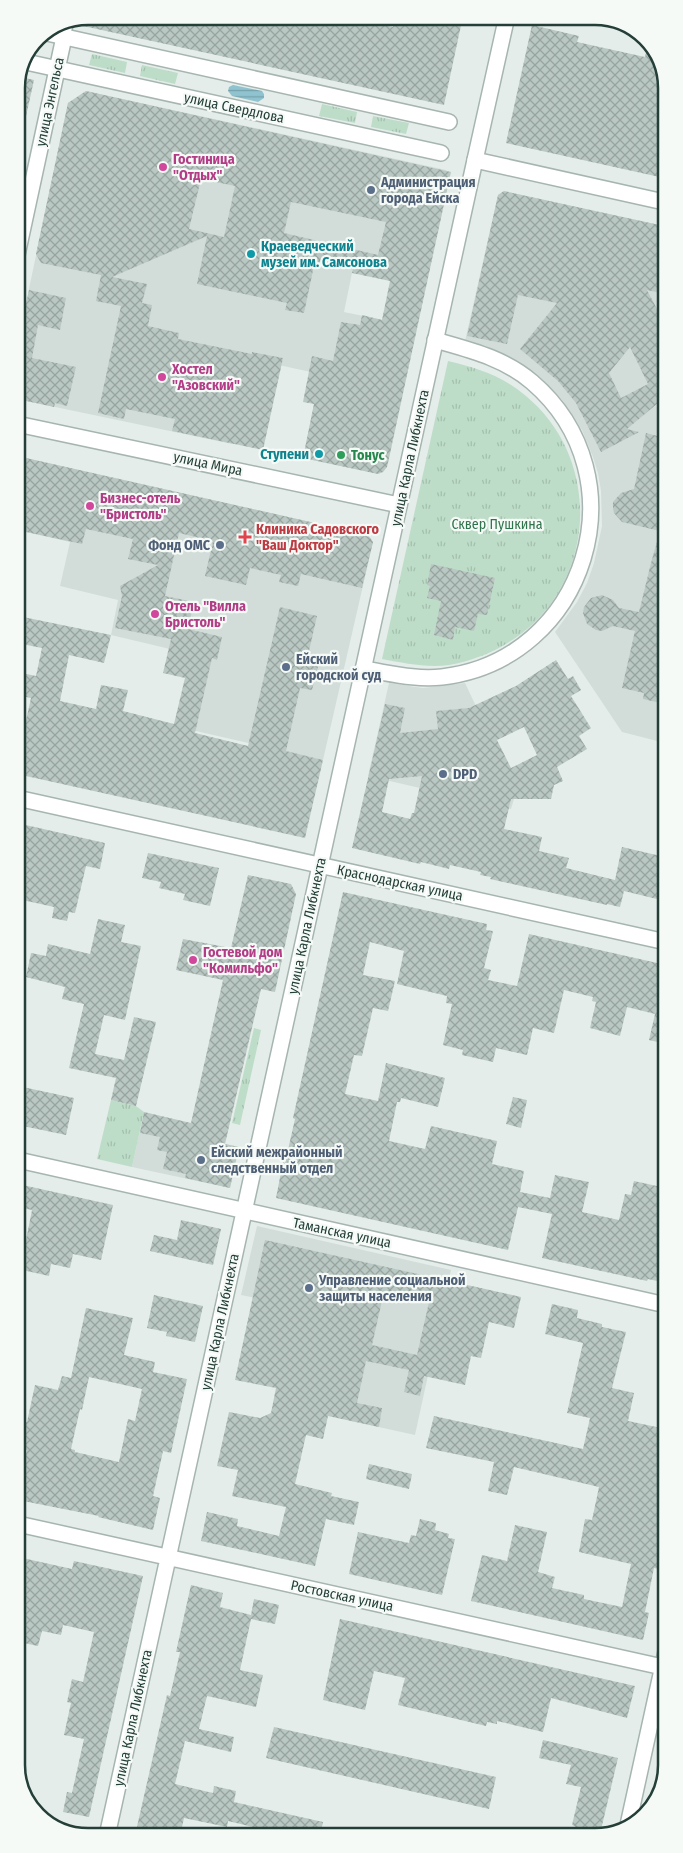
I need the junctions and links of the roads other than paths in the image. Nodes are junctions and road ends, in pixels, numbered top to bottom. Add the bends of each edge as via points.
1 (505, 25) edge
2 (66, 31) edge
3 (31, 63) edge
4 (57, 69) junction
5 (449, 122) dead end
6 (441, 153) dead end
7 (475, 160) junction
8 (658, 201) edge
9 (25, 218) edge
10 (435, 340) junction
11 (25, 426) edge
12 (399, 505) junction
13 (363, 669) junction
14 (25, 800) edge
15 (320, 866) junction
16 (658, 940) edge
17 (25, 1162) edge
18 (244, 1211) junction
19 (658, 1303) edge
20 (25, 1526) edge
21 (168, 1557) junction
22 (658, 1666) edge
23 (658, 1693) edge
24 (630, 1817) edge
25 (109, 1828) edge

1 - 7 street, улица Карла Либкнехта
2 - 4 street, улица Энгельса
2 - 5 street
3 - 4 street, улица Свердлова
4 - 6 street, улица Свердлова
4 - 9 street, улица Энгельса
7 - 8 street
7 - 10 street, улица Карла Либкнехта
10 - 12 street, улица Карла Либкнехта
10 - 13 street via 475,350 509,366 546,395 566,422 580,449 588,478 591,516 585,553 572,588 552,618 529,640 499,660 467,672 431,678
11 - 12 street, улица Мира
12 - 13 street, улица Карла Либкнехта
13 - 15 street, улица Карла Либкнехта
14 - 15 street, Краснодарская улица
15 - 16 street, Краснодарская улица
15 - 18 street, улица Карла Либкнехта
17 - 18 street, Таманская улица
18 - 19 street, Таманская улица
18 - 21 street, улица Карла Либкнехта
20 - 21 street, Ростовская улица
21 - 22 street, Ростовская улица
21 - 25 street, улица Карла Либкнехта
23 - 24 street

